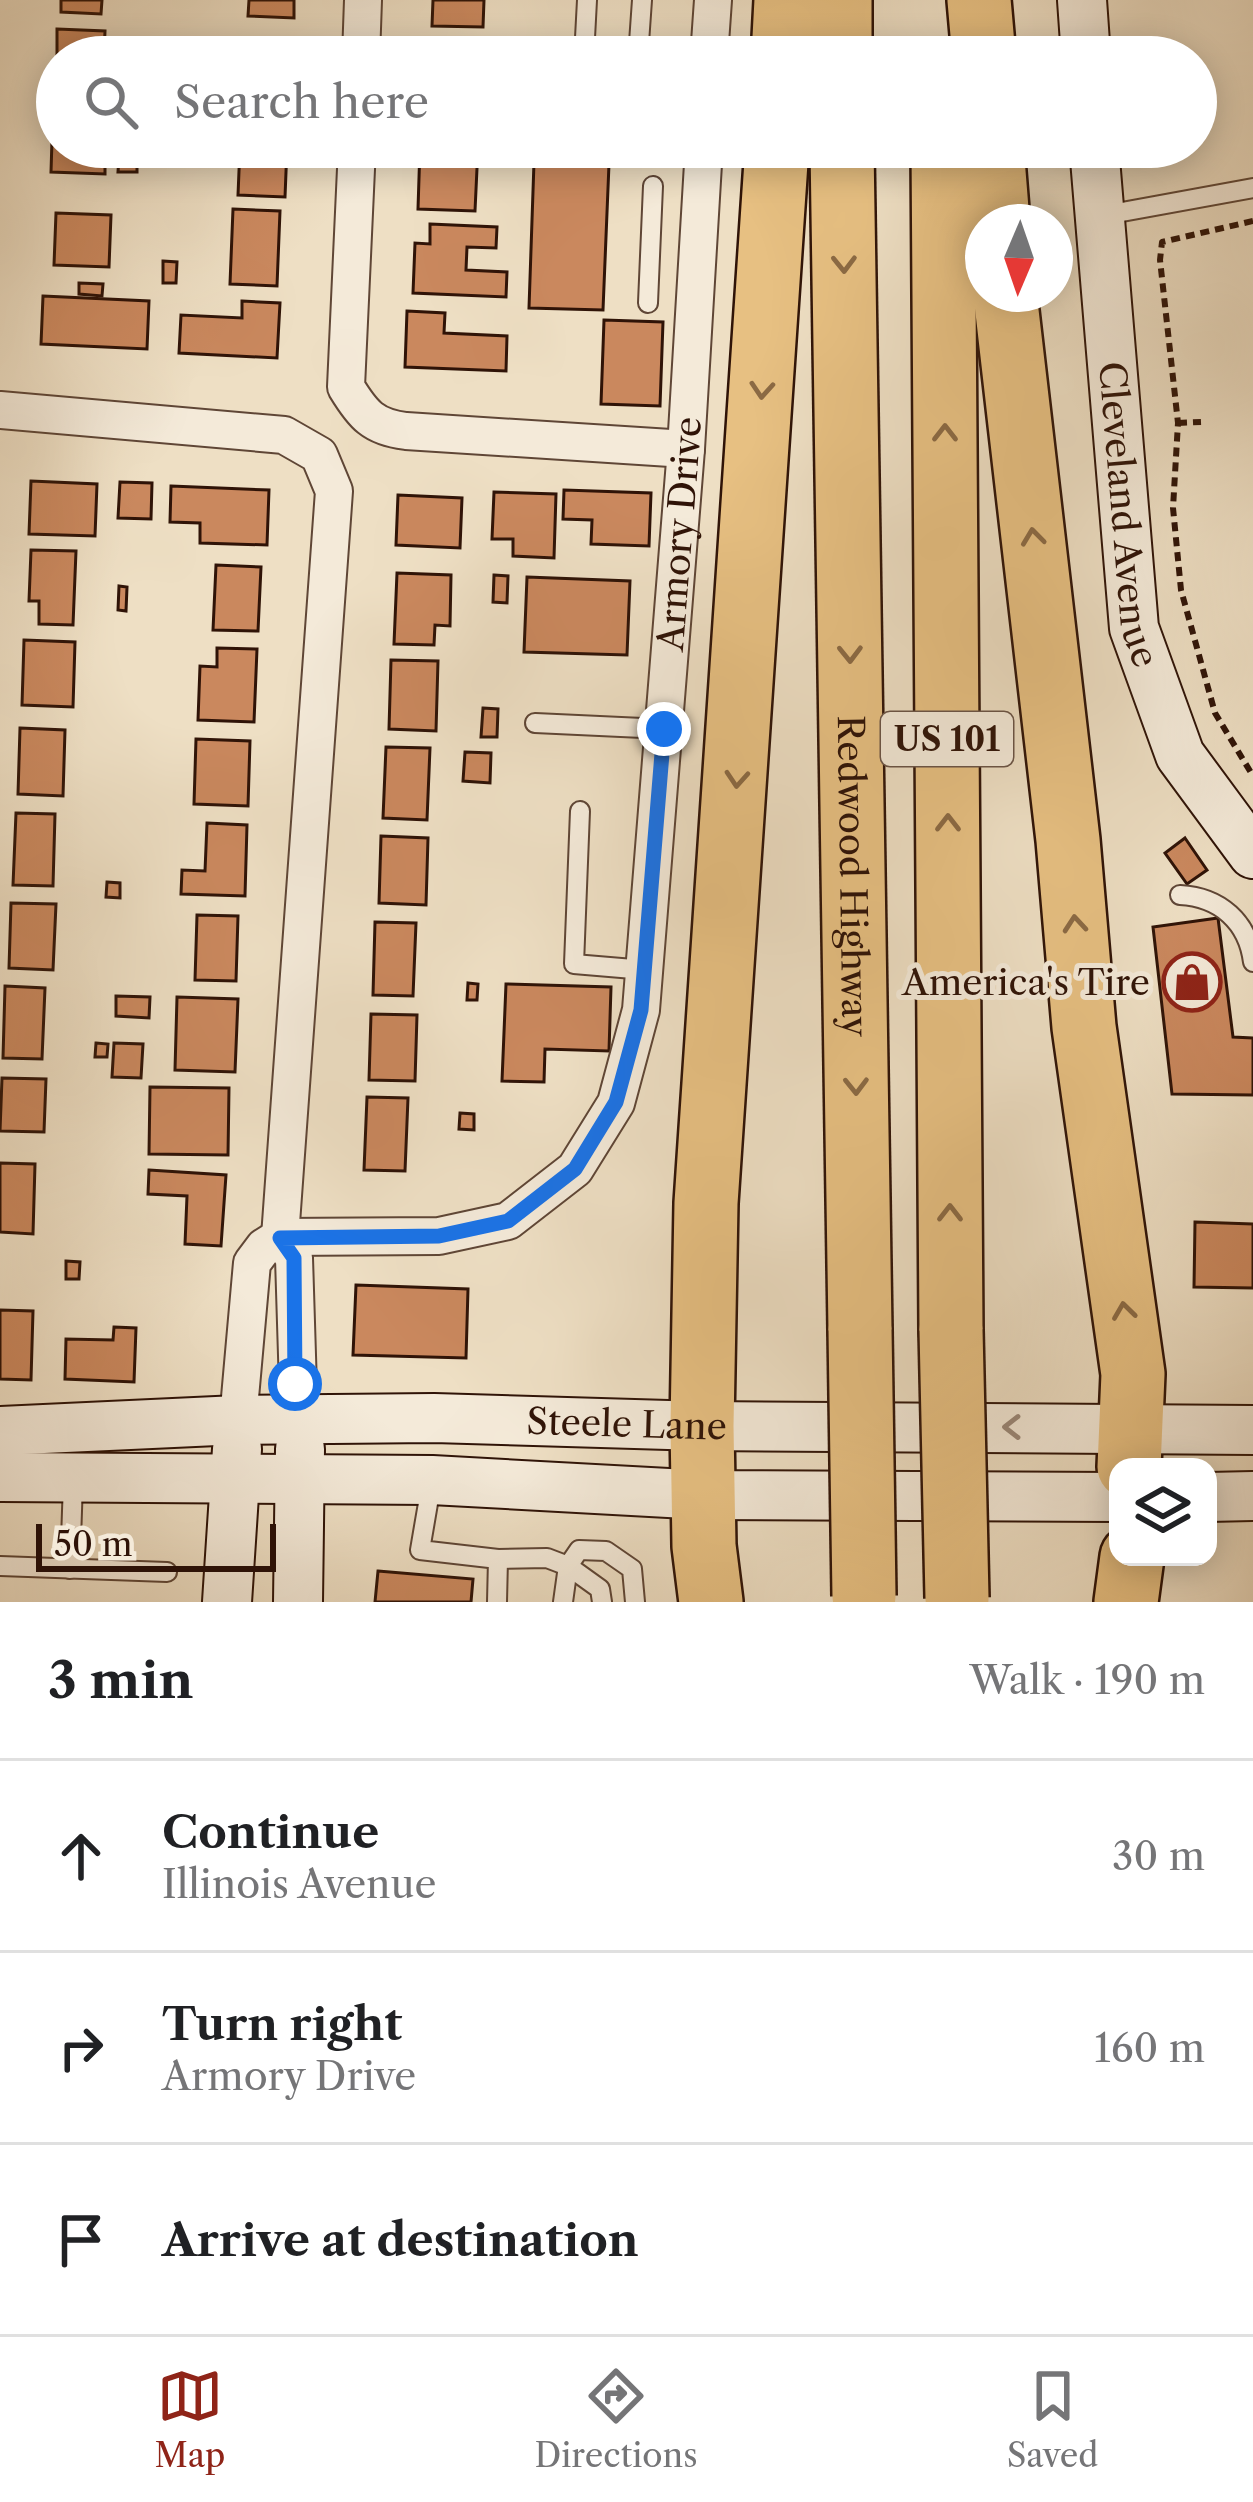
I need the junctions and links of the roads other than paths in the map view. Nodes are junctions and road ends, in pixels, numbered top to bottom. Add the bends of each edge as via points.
1 (363, 0) edge
2 (587, 0) edge
3 (642, 0) edge
4 (713, 0) edge
5 (787, 0) edge
6 (839, 0) edge
7 (942, 0) edge
8 (979, 0) edge
9 (1082, 0) edge
10 (362, 36) edge
11 (585, 36) edge
12 (639, 36) edge
13 (711, 36) edge
14 (784, 36) edge
15 (840, 36) edge
16 (942, 36) edge
17 (982, 36) edge
18 (1085, 36) edge
19 (356, 168) edge
20 (703, 168) edge
21 (776, 168) edge
22 (842, 168) edge
23 (943, 168) edge
24 (994, 168) edge
25 (1096, 168) edge
26 (653, 186) dead end
27 (1253, 188) edge
28 (997, 204) edge
29 (1100, 216) junction
30 (648, 303) dead end
31 (1007, 312) edge
32 (0, 410) edge
33 (686, 449) junction
34 (535, 723) dead end
35 (664, 729) junction
36 (580, 811) dead end
37 (1253, 854) edge
38 (1180, 895) dead end
39 (1252, 948) edge
40 (645, 970) junction
41 (280, 1238) junction
42 (238, 1420) junction
43 (298, 1420) junction
44 (702, 1426) junction
45 (1253, 1430) edge
46 (0, 1431) edge
47 (1129, 1447) edge
48 (0, 1477) edge
49 (73, 1478) junction
50 (235, 1479) junction
51 (302, 1479) junction
52 (432, 1480) junction
53 (705, 1495) junction
54 (1253, 1496) edge
55 (1109, 1497) edge
56 (1217, 1497) edge
57 (498, 1559) junction
58 (0, 1566) edge
59 (568, 1566) junction
60 (1131, 1566) edge
61 (70, 1568) junction
62 (167, 1572) dead end
63 (864, 1599) edge
64 (958, 1600) edge
65 (227, 1602) edge
66 (298, 1602) edge
67 (497, 1602) edge
68 (563, 1602) edge
69 (602, 1602) edge
70 (635, 1602) edge
71 (711, 1602) edge
72 (1126, 1602) edge

1 - 10 street
2 - 11 lane
3 - 12 lane
4 - 13 street
5 - 14 highway
6 - 15 highway
7 - 16 highway
8 - 17 highway
9 - 18 main road
19 - 33 street via 346,388 363,416 406,431
20 - 33 street, Armory Drive
21 -> 44 highway via 706,1203
22 -> 63 highway, Redwood Highway / US 101, bridge
64 -> 23 highway, US 101, bridge
24 - 28 highway
25 - 29 main road, Cleveland Avenue
26 - 30 lane
27 - 29 lane
29 - 37 main road, Cleveland Avenue via 1134,628 1180,754
47 -> 31 highway via 1132,1374 1084,1027
32 - 41 street via 284,435 319,455 334,491
33 - 35 street, Armory Drive
34 - 35 lane
35 - 40 street, Armory Drive
36 - 40 lane via 574,964
38 - 39 lane via 1222,907
40 - 41 street, Armory Drive via 616,1102 575,1169 508,1221 439,1236
41 - 42 street via 252,1263
41 - 43 street via 294,1258
42 - 43 main road, Steele Lane
42 - 46 main road, Steele Lane
42 - 50 main road
43 - 44 main road, Steele Lane
43 - 51 main road
47 -> 44 main road, Steele Lane
44 - 53 highway
45 - 47 main road, Steele Lane
48 - 49 main road, Steele Lane
49 - 50 main road, Steele Lane
49 - 61 lane
50 - 51 main road, Steele Lane
50 - 65 main road
51 - 52 main road, Steele Lane
51 - 66 main road
52 - 53 main road, Steele Lane
52 - 57 lane via 420,1550
53 - 55 main road, Steele Lane
53 - 71 highway
54 - 56 main road
57 - 59 lane
57 - 67 lane
58 - 61 lane
59 - 68 lane
59 - 69 lane via 600,1588
59 - 70 lane via 579,1550 606,1551 632,1570
60 - 72 highway
61 - 62 lane

